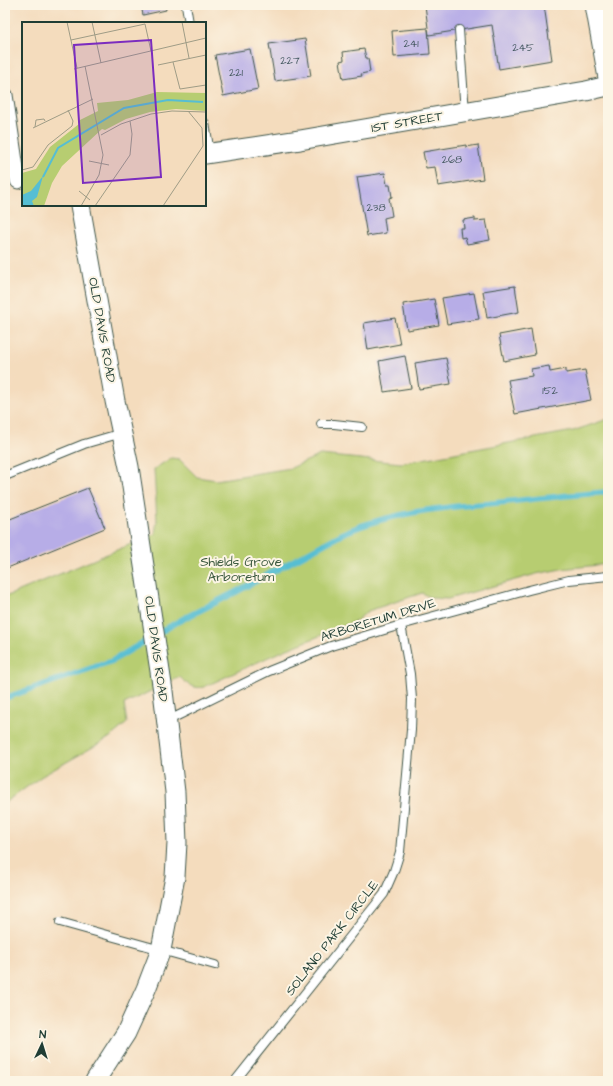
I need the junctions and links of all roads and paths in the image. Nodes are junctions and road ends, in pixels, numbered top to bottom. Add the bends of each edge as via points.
1 (186, 5) edge
2 (595, 5) edge
3 (189, 22) edge
4 (459, 30) dead end
5 (608, 78) edge
6 (608, 86) edge
7 (5, 95) edge
8 (465, 112) junction
9 (206, 139) edge
10 (207, 154) edge
11 (15, 182) edge
12 (80, 206) edge
13 (321, 424) dead end
14 (362, 427) dead end
15 (122, 433) junction
16 (5, 476) edge
17 (608, 576) edge
18 (401, 625) junction
19 (166, 722) junction
20 (60, 922) dead end
21 (160, 950) junction
22 (215, 965) dead end
23 (95, 1081) edge
24 (235, 1081) edge

1 - 3 lane
2 - 5 street
4 - 8 lane
6 - 8 street, 1ST STREET
7 - 11 street
8 - 10 street, 1ST STREET
9 - 10 lane
12 - 15 street, OLD DAVIS ROAD
13 - 14 lane
15 - 16 lane via 84,444
15 - 19 street, OLD DAVIS ROAD
17 - 18 lane, ARBORETUM DRIVE via 569,580 534,588
18 - 19 lane, ARBORETUM DRIVE via 331,646 269,671
18 - 24 lane, SOLANO PARK CIRCLE via 412,699 400,852 394,872 384,894
19 - 21 street, OLD DAVIS ROAD via 175,792 177,843 175,877
20 - 21 lane
21 - 22 lane
21 - 23 street, OLD DAVIS ROAD via 126,1033

